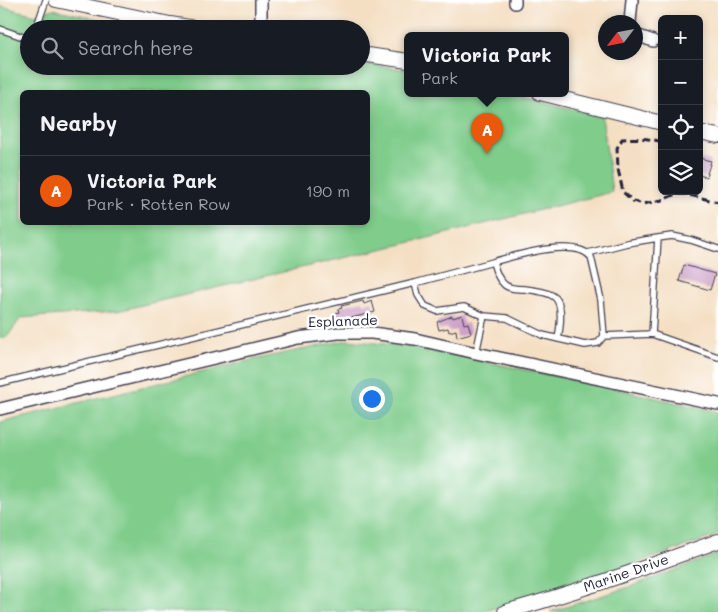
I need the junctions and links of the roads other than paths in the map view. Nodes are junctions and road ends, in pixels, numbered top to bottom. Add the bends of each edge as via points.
1 (46, 0) edge
2 (56, 0) edge
3 (261, 0) edge
4 (632, 0) edge
5 (631, 15) edge
6 (39, 20) edge
7 (151, 20) edge
8 (261, 20) edge
9 (0, 29) edge
10 (20, 36) edge
11 (643, 37) edge
12 (653, 41) dead end
13 (370, 55) edge
14 (404, 60) edge
15 (556, 97) edge
16 (658, 122) edge
17 (703, 133) edge
18 (718, 136) edge
19 (658, 238) junction
20 (718, 249) edge
21 (588, 253) junction
22 (493, 262) junction
23 (415, 283) junction
24 (484, 316) junction
25 (652, 334) junction
26 (604, 336) junction
27 (558, 338) junction
28 (476, 354) junction
29 (718, 357) edge
30 (0, 383) edge
31 (718, 404) edge
32 (0, 409) edge
33 (718, 541) edge
34 (505, 612) edge

1 - 6 lane
2 - 7 street
3 - 8 street
4 - 5 street
9 - 10 lane
11 - 12 street
13 - 14 street
15 - 16 street
17 - 18 street
19 - 20 lane via 672,236
19 - 21 lane
19 - 25 lane
21 - 22 lane via 560,247
21 - 26 lane via 601,300
22 - 23 lane
22 - 27 lane via 503,285 544,292 557,300 561,318
23 - 24 lane via 425,306 436,311 464,307
23 - 30 lane
24 - 27 lane via 507,318 542,335
24 - 28 lane
25 - 26 lane
25 - 29 lane
26 - 27 lane via 592,345
28 - 31 street, Esplanade
28 - 32 street, Esplanade via 372,333 316,335
33 - 34 street, Marine Drive via 639,570

